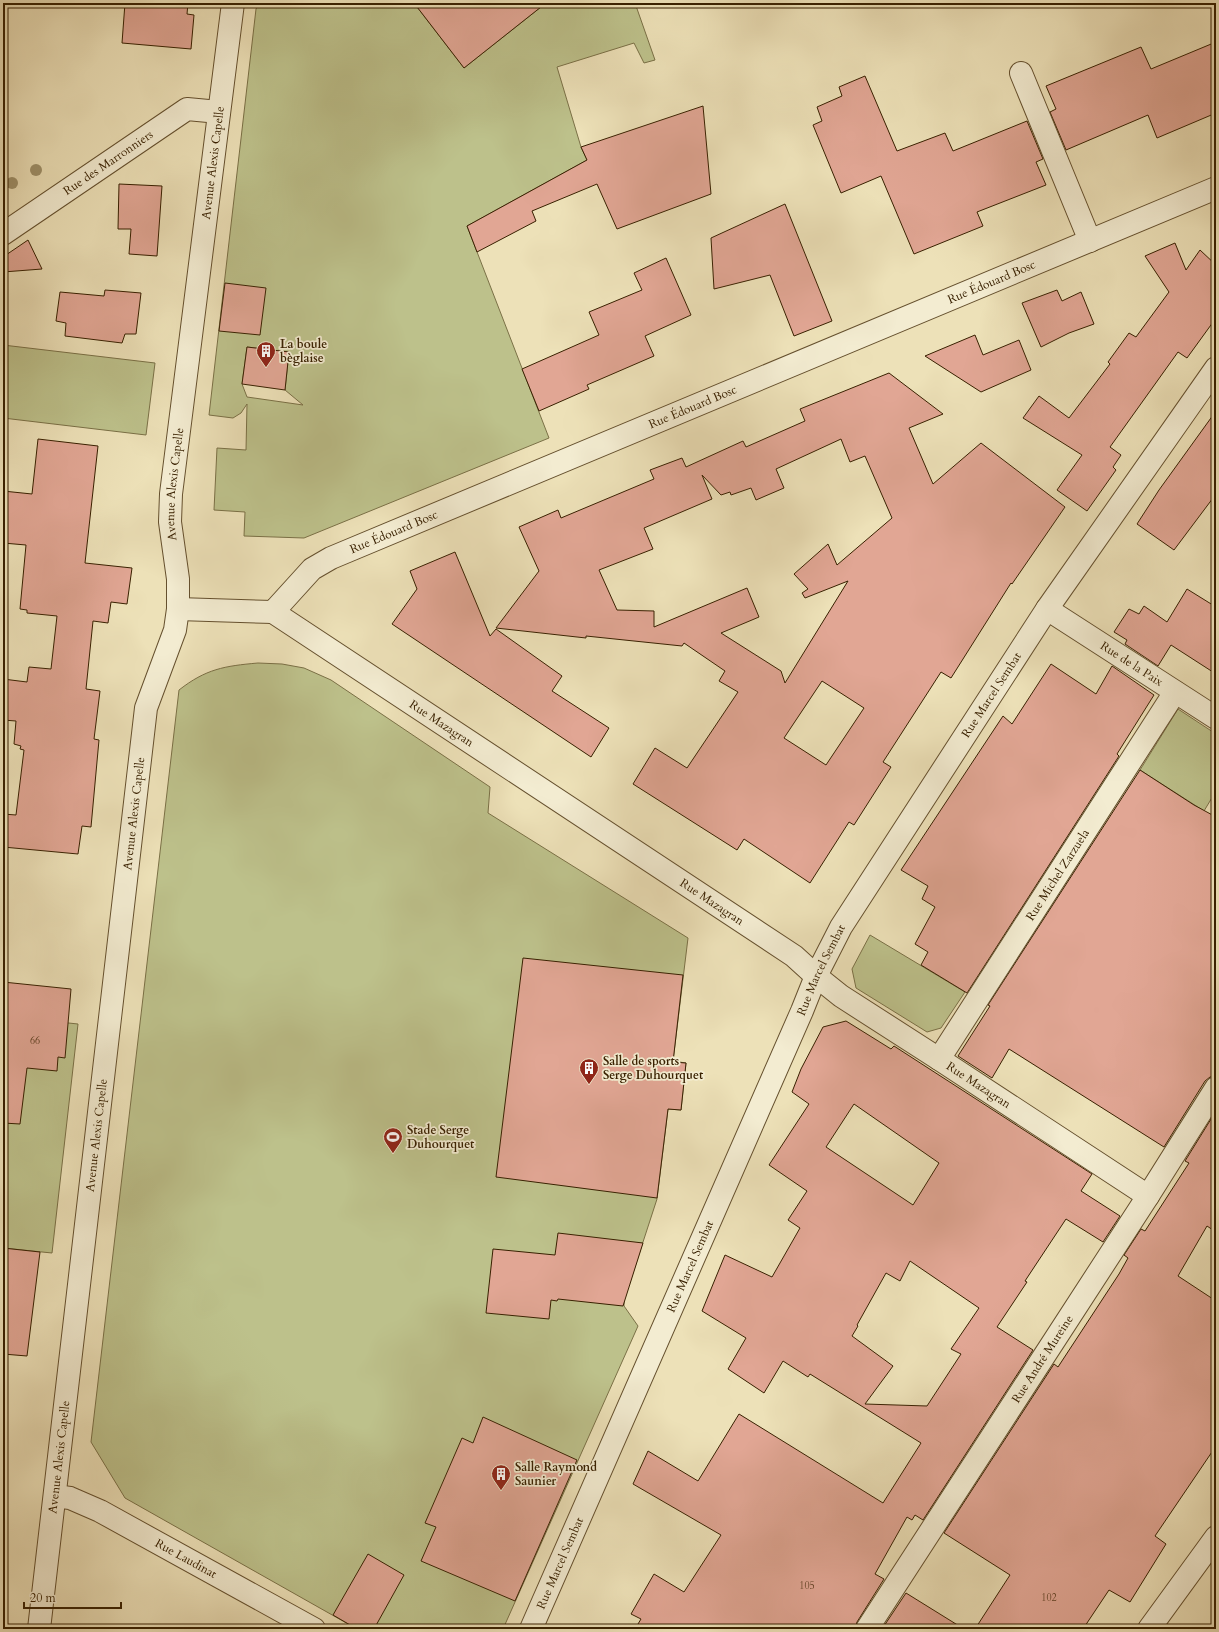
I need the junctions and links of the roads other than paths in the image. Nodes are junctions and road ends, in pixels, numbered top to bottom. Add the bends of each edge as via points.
1 (233, 3) edge
2 (1021, 73) dead end
3 (219, 112) junction
4 (1216, 188) edge
5 (3, 234) edge
6 (1090, 241) junction
7 (1216, 368) edge
8 (178, 609) junction
9 (1048, 609) junction
10 (273, 612) junction
11 (1175, 692) junction
12 (1216, 718) edge
13 (816, 976) junction
14 (939, 1059) junction
15 (1216, 1088) edge
16 (1148, 1196) junction
17 (55, 1496) junction
18 (1216, 1537) edge
19 (39, 1629) edge
20 (314, 1629) edge
21 (531, 1629) edge
22 (867, 1629) edge
23 (1149, 1629) edge

1 - 3 street, Avenue Alexis Capelle
2 - 6 street
3 - 5 street, Rue des Marronniers via 186,109
3 - 8 street, Avenue Alexis Capelle via 171,494 170,522 178,579
4 - 6 street, Rue Édouard Bosc
6 - 10 street, Rue Édouard Bosc via 331,558 312,569
7 - 9 street, Rue Marcel Sembat
8 - 10 street
8 - 17 street, Avenue Alexis Capelle via 175,630 146,708
9 - 11 street, Rue de la Paix
9 - 13 street, Rue Marcel Sembat via 841,927
10 - 13 street, Rue Mazagran via 794,956
11 - 12 street, Rue de la Paix
11 - 14 street, Rue Michel Zarzuela
13 - 14 street, Rue Mazagran via 841,996
13 - 21 street, Rue Marcel Sembat
14 - 16 street, Rue Mazagran
15 - 16 street, Rue André Mureine
16 - 22 street, Rue André Mureine
17 - 19 street, Avenue Alexis Capelle
17 - 20 street, Rue Laudinat via 70,1498 100,1511
18 - 23 street

